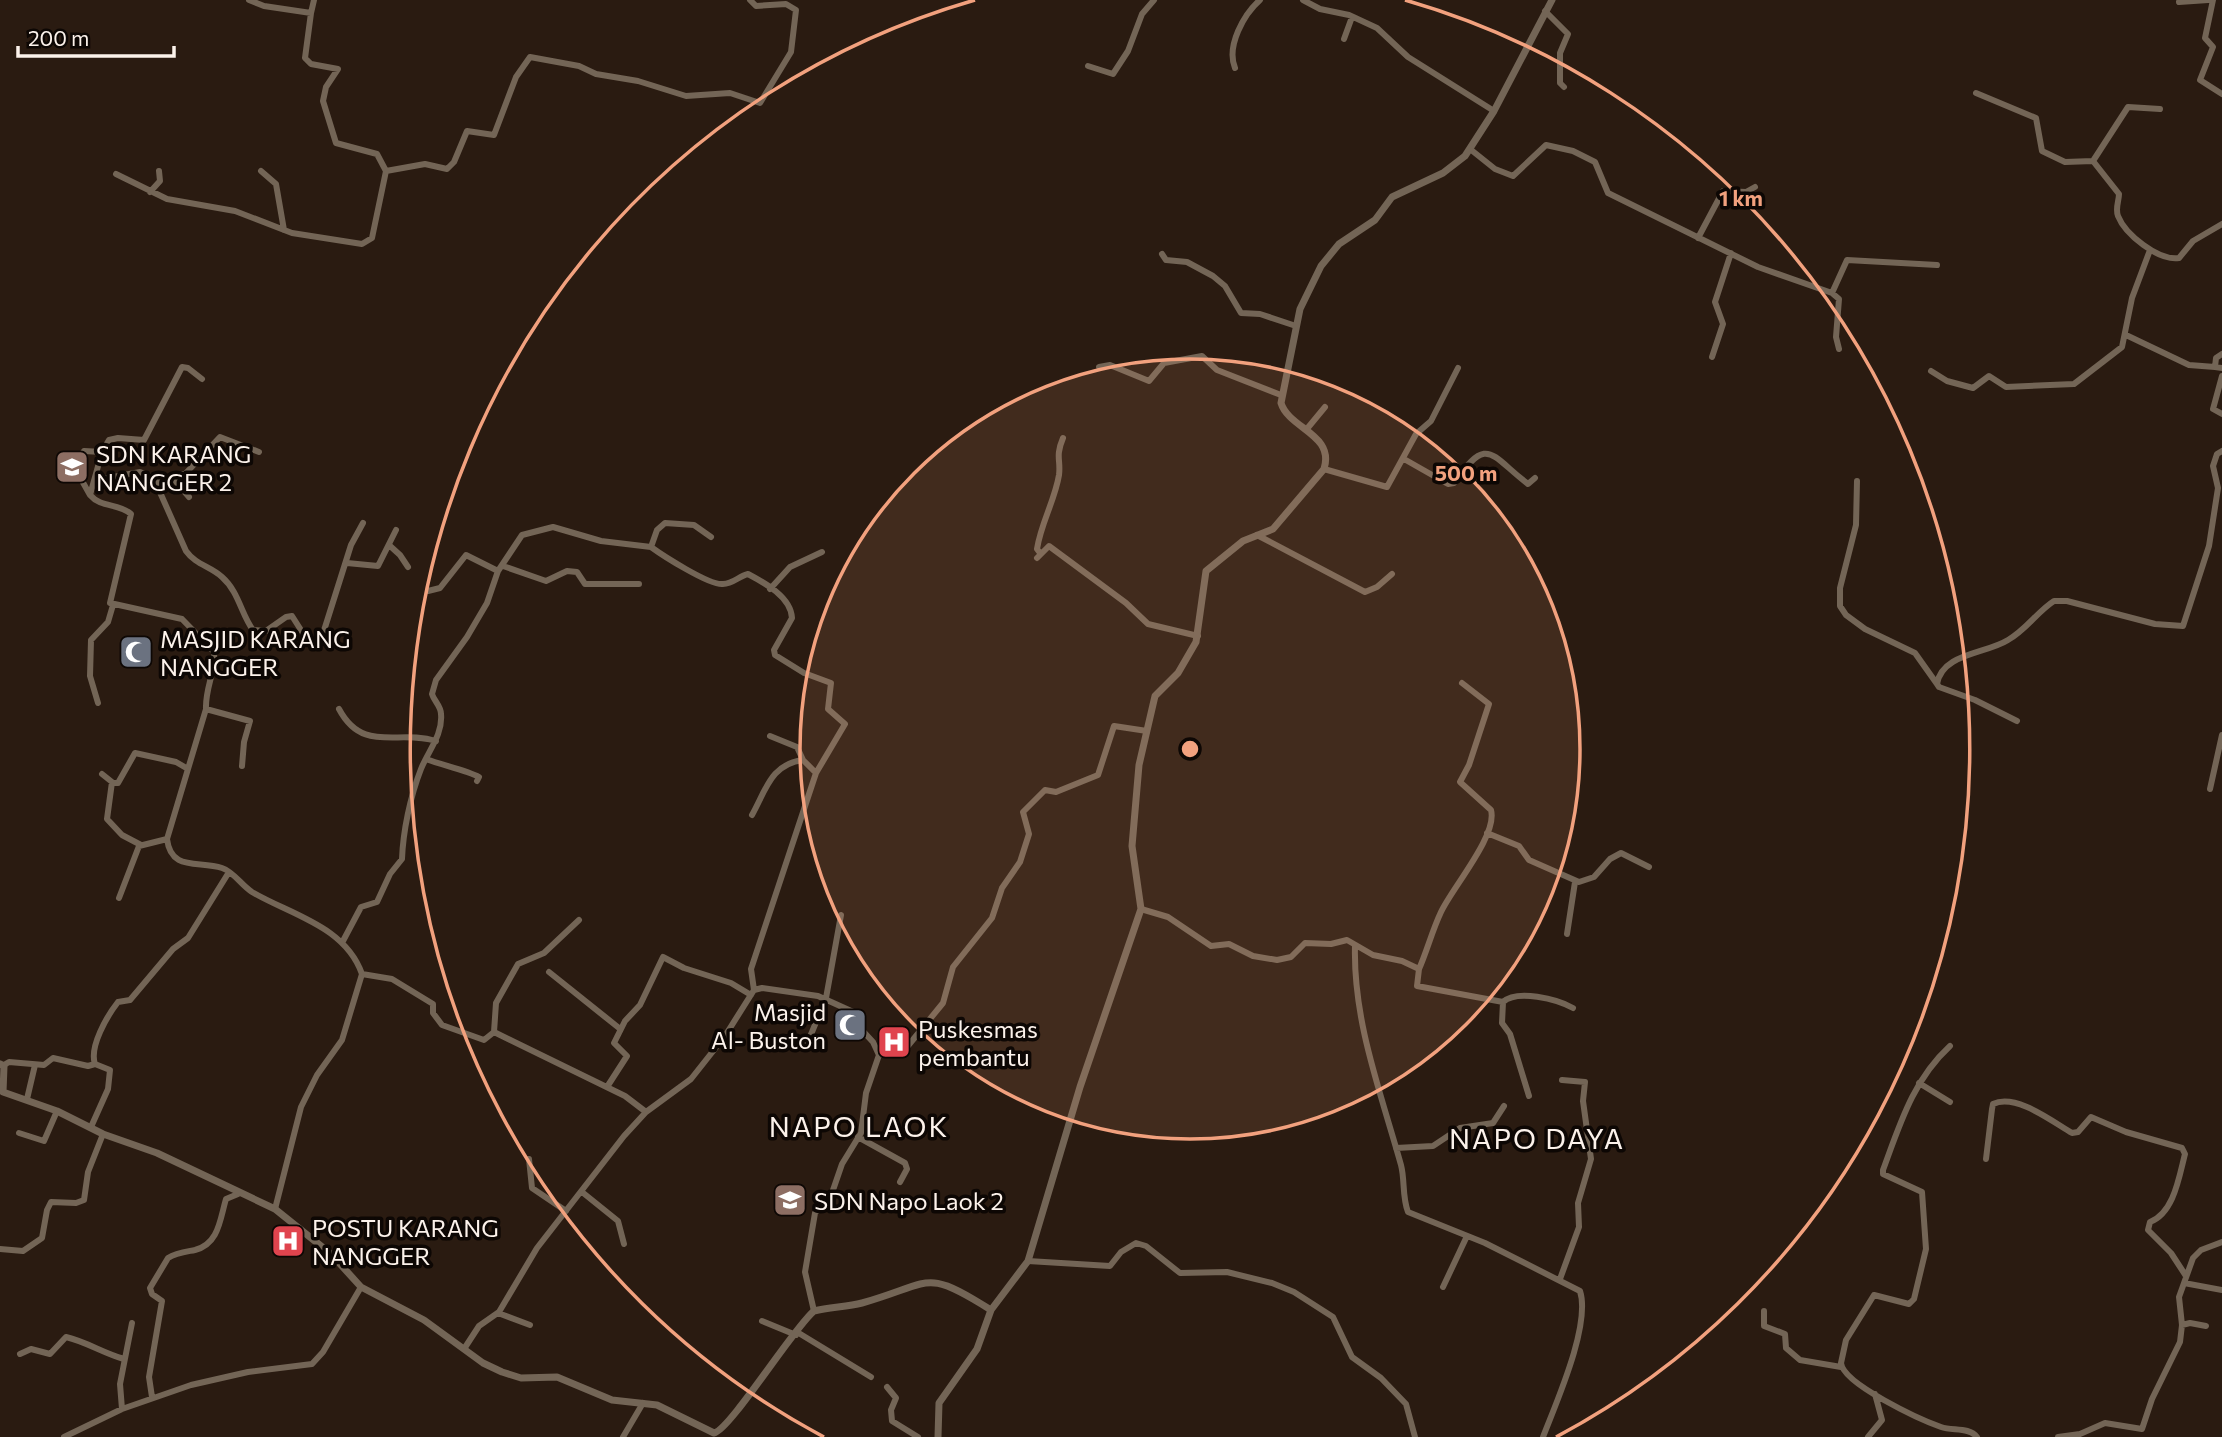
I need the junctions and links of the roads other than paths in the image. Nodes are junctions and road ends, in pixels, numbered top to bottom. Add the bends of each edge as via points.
1 (249, 0) edge
2 (314, 0) edge
3 (750, 0) edge
4 (1154, 0) edge
5 (1260, 0) edge
6 (1303, 0) edge
7 (1552, 0) edge
8 (2208, 0) edge
9 (2213, 0) edge
10 (2179, 2) edge
11 (263, 3) edge
12 (1545, 11) junction
13 (312, 13) junction
14 (1352, 17) junction
15 (1345, 39) dead end
16 (1088, 65) dead end
17 (1235, 68) dead end
18 (1564, 87) dead end
19 (1976, 93) dead end
20 (2222, 94) edge
21 (2160, 109) dead end
22 (1494, 111) junction
23 (1468, 151) junction
24 (2093, 161) junction
25 (159, 171) dead end
26 (386, 171) junction
27 (261, 172) dead end
28 (116, 174) dead end
29 (1755, 187) dead end
30 (150, 192) junction
31 (2222, 224) edge
32 (284, 230) junction
33 (1698, 238) junction
34 (2150, 250) junction
35 (1731, 253) junction
36 (1162, 254) dead end
37 (1937, 265) dead end
38 (1832, 293) junction
39 (1296, 326) junction
40 (2126, 335) junction
41 (1839, 349) dead end
42 (2222, 354) edge
43 (1712, 356) dead end
44 (1098, 367) dead end
45 (1458, 368) dead end
46 (2218, 368) edge
47 (1931, 372) dead end
48 (2222, 376) edge
49 (202, 379) dead end
50 (1281, 394) junction
51 (1325, 407) dead end
52 (2222, 414) edge
53 (1306, 430) junction
54 (1063, 438) dead end
55 (2222, 451) edge
56 (102, 452) junction
57 (260, 452) dead end
58 (1404, 459) junction
59 (1324, 469) junction
60 (173, 478) junction
61 (1535, 478) dead end
62 (96, 480) junction
63 (155, 481) junction
64 (1857, 481) dead end
65 (90, 495) junction
66 (189, 497) dead end
67 (363, 523) dead end
68 (396, 530) dead end
69 (1257, 535) junction
70 (711, 537) dead end
71 (389, 545) junction
72 (651, 547) junction
73 (822, 552) dead end
74 (347, 563) junction
75 (408, 568) dead end
76 (500, 568) junction
77 (1392, 574) dead end
78 (639, 584) dead end
79 (771, 589) junction
80 (429, 591) dead end
81 (113, 605) junction
82 (1198, 636) junction
83 (1462, 683) dead end
84 (1937, 684) junction
85 (98, 703) dead end
86 (205, 709) junction
87 (339, 709) dead end
88 (2017, 721) dead end
89 (1147, 732) junction
90 (2222, 735) edge
91 (770, 736) dead end
92 (436, 741) junction
93 (426, 759) junction
94 (803, 760) junction
95 (2219, 764) edge
96 (242, 766) dead end
97 (188, 769) junction
98 (816, 773) junction
99 (102, 774) dead end
100 (477, 781) dead end
101 (112, 783) junction
102 (2210, 789) dead end
103 (751, 815) dead end
104 (1488, 833) junction
105 (167, 839) junction
106 (141, 845) junction
107 (1649, 867) dead end
108 (229, 872) junction
109 (1575, 882) junction
110 (119, 898) dead end
111 (1142, 909) junction
112 (841, 915) dead end
113 (579, 920) dead end
114 (1567, 934) dead end
115 (343, 942) junction
116 (1355, 946) junction
117 (1419, 969) junction
118 (550, 972) dead end
119 (362, 974) junction
120 (752, 992) junction
121 (827, 998) junction
122 (1503, 1002) junction
123 (1573, 1008) dead end
124 (619, 1028) junction
125 (494, 1032) junction
126 (1950, 1046) dead end
127 (805, 1049) dead end
128 (879, 1055) junction
129 (95, 1064) junction
130 (2, 1065) edge
131 (35, 1065) junction
132 (1562, 1080) dead end
133 (1919, 1083) junction
134 (607, 1087) junction
135 (1, 1091) edge
136 (1529, 1096) dead end
137 (27, 1099) junction
138 (1951, 1102) dead end
139 (1504, 1106) dead end
140 (57, 1111) junction
141 (646, 1112) junction
142 (90, 1127) junction
143 (19, 1133) dead end
144 (103, 1134) junction
145 (858, 1137) junction
146 (1396, 1148) junction
147 (530, 1158) dead end
148 (1986, 1159) dead end
149 (900, 1182) dead end
150 (582, 1192) junction
151 (238, 1194) junction
152 (275, 1209) junction
153 (566, 1211) junction
154 (1466, 1236) junction
155 (2222, 1242) edge
156 (624, 1244) dead end
157 (0, 1249) edge
158 (2193, 1258) junction
159 (1028, 1261) junction
160 (2192, 1268) dead end
161 (1560, 1279) junction
162 (2185, 1279) junction
163 (361, 1287) junction
164 (1443, 1287) dead end
165 (2222, 1290) edge
166 (991, 1310) junction
167 (814, 1311) junction
168 (1764, 1311) dead end
169 (498, 1313) junction
170 (762, 1321) dead end
171 (132, 1323) dead end
172 (530, 1325) dead end
173 (2182, 1325) junction
174 (2206, 1326) dead end
175 (796, 1333) junction
176 (464, 1349) junction
177 (20, 1354) dead end
178 (124, 1359) junction
179 (1841, 1367) junction
180 (871, 1377) dead end
181 (887, 1387) dead end
182 (1875, 1394) junction
183 (152, 1397) junction
184 (643, 1403) junction
185 (121, 1409) junction
186 (64, 1437) edge
187 (623, 1437) edge
188 (918, 1437) edge
189 (938, 1437) edge
190 (1415, 1437) edge
191 (1543, 1437) edge
192 (1868, 1437) edge
193 (1978, 1437) edge
194 (2058, 1437) edge

1 - 11 street
2 - 13 street
3 - 26 street via 755,6 786,4 796,10 790,52 760,103 730,93 686,96 534,57 516,77 494,135 467,131 449,168 425,164
4 - 16 street via 1142,14 1113,74
5 - 17 street via 1250,9 1234,42
6 - 14 street
7 - 12 street
8 - 10 street
9 - 20 street via 2205,38 2213,47 2200,80
11 - 13 street
12 - 18 street via 1568,34 1560,53
12 - 22 street
13 - 26 street via 305,58 311,64 337,67 324,96 324,112 331,117 336,143 377,154
14 - 15 street
14 - 22 street via 1377,28 1408,57
19 - 24 street via 2036,118 2042,151 2065,162
21 - 24 street via 2128,107
22 - 23 street
23 - 33 street via 1513,176 1546,145 1573,150 1598,165 1608,193
23 - 39 street via 1443,173 1392,197 1375,220 1339,244 1321,266
24 - 34 street via 2119,194 2116,211 2120,220
25 - 30 street via 160,181
26 - 32 street via 370,240 362,244
27 - 32 street via 276,184
28 - 30 street
29 - 33 street via 1746,192 1723,191
30 - 32 street via 235,211
31 - 34 street via 2193,242 2179,258
33 - 35 street
34 - 40 street via 2132,298
35 - 38 street
35 - 43 street via 1715,302 1723,324
36 - 39 street via 1166,260 1187,262 1213,276 1225,286 1241,313
37 - 38 street via 1847,260
38 - 41 street via 1839,299
39 - 50 street
40 - 46 street via 2189,365
40 - 47 street via 2120,351 2074,384 2006,387 1991,376 1973,388
42 - 46 street via 2216,358
44 - 50 street via 1110,365 1149,381 1164,363 1200,356 1217,370
45 - 58 street via 1431,421 1416,434
48 - 52 street via 2213,409
49 - 56 street via 182,367 144,440 112,439
50 - 53 street via 1284,412
51 - 53 street
53 - 59 street via 1322,444
54 - 82 street via 1056,462 1059,476 1040,529 1038,555 1049,545 1148,624
55 - 84 street via 2213,466 2218,488 2209,546 2183,626 2154,624 2054,601 2008,640 1946,666
56 - 62 street
56 - 65 street via 84,451 80,456 81,479
57 - 60 street via 220,437 186,473
58 - 59 street via 1387,487
58 - 61 street via 1448,484 1480,453 1493,455 1528,484
59 - 69 street via 1279,523
60 - 63 street
60 - 66 street
62 - 63 street via 140,472
62 - 65 street
63 - 74 street via 191,559 231,587 253,630 266,631 292,616 306,638 321,640
64 - 84 street via 1857,525 1840,588 1840,606 1865,629 1915,653
65 - 81 street via 96,502 131,514 108,599
67 - 74 street
68 - 71 street
69 - 77 street via 1365,592
69 - 82 street via 1225,552 1206,571
70 - 72 street via 694,525 665,523
71 - 74 street via 376,566
71 - 75 street
72 - 76 street via 601,541 554,527 522,535
72 - 79 street via 708,582 727,584 746,574
73 - 79 street via 790,568
76 - 78 street via 546,581 570,571 577,572 585,584
76 - 80 street via 466,555 440,588
76 - 92 street via 487,603 436,680 432,697 441,713
79 - 98 street via 788,603 792,618 775,655 831,683 828,709 845,724
81 - 85 street via 104,629 91,640 90,676
81 - 86 street via 182,619 212,649 214,665
82 - 89 street via 1178,673 1155,695
83 - 104 street via 1489,704 1460,782 1493,813
84 - 88 street
86 - 96 street via 250,721
86 - 97 street
87 - 92 street via 347,724 367,735
89 - 111 street via 1139,765 1132,846
89 - 128 street via 1115,725 1098,775 1056,792 1045,790 1023,812 1028,834 1020,862 1002,888 992,918 953,967 943,1003 907,1047
90 - 95 street
91 - 94 street via 797,747
92 - 93 street
93 - 100 street via 473,774 479,777
93 - 115 street via 401,844 400,863 376,904 361,907
94 - 98 street
94 - 103 street via 774,772
95 - 102 street
97 - 101 street via 135,753 118,783
97 - 105 street
98 - 120 street via 751,969
99 - 101 street
101 - 106 street via 107,819 122,835
104 - 109 street via 1519,846 1529,860
104 - 117 street via 1441,912
105 - 106 street
105 - 108 street via 177,860
106 - 110 street
107 - 109 street via 1621,853 1594,877
108 - 115 street via 247,889
108 - 129 street via 188,939 173,949 130,1000 119,1001 111,1010 94,1054
109 - 114 street
111 - 116 street via 1168,917 1211,946 1229,944 1268,959 1291,957 1305,943 1347,940
111 - 159 street via 1080,1087
112 - 121 street
113 - 125 street via 544,953 518,964 496,1003
115 - 119 street
116 - 117 street
116 - 146 street via 1357,1002
117 - 122 street via 1417,986
118 - 124 street
119 - 125 street via 392,979 432,1003 433,1013 444,1027 484,1040
119 - 152 street via 342,1040 314,1079 301,1107
120 - 121 street via 770,988
120 - 124 street via 665,957 640,1005
120 - 141 street via 726,1036 691,1079
121 - 127 street
121 - 128 street via 862,1016 861,1029
122 - 123 street via 1514,996
122 - 136 street via 1502,1023 1510,1034
124 - 134 street via 614,1043 627,1056
125 - 134 street
126 - 133 street
128 - 145 street
129 - 131 street via 53,1058
129 - 142 street via 110,1073 108,1089
130 - 131 street
130 - 135 street
131 - 137 street
132 - 161 street via 1585,1082 1583,1101 1591,1148 1578,1203 1579,1227
133 - 138 street
133 - 179 street via 1903,1111 1883,1170 1923,1192 1926,1250 1914,1299 1903,1304 1874,1295 1846,1340
134 - 141 street
135 - 137 street
137 - 140 street
139 - 146 street via 1493,1124 1460,1128 1433,1146
140 - 142 street
140 - 143 street via 44,1141
141 - 150 street
142 - 144 street
144 - 151 street via 157,1153
144 - 157 street via 88,1172 84,1200 51,1202 42,1238 26,1250
145 - 149 street via 905,1163
145 - 167 street via 832,1193 816,1213 805,1272
146 - 154 street via 1408,1212
147 - 153 street via 532,1188
148 - 162 street via 1993,1104 2001,1101 2041,1111 2072,1133 2091,1117 2182,1148 2185,1154 2178,1183 2162,1215 2150,1222 2148,1230 2171,1253
150 - 153 street
150 - 156 street via 618,1221
151 - 152 street
151 - 183 street via 226,1199 210,1242 168,1258 150,1288 162,1301 149,1377
152 - 163 street via 331,1254
153 - 169 street via 537,1248
154 - 161 street
154 - 164 street
155 - 158 street
158 - 160 street
158 - 162 street
159 - 166 street
159 - 190 street via 1110,1266 1136,1243 1180,1273 1231,1272 1289,1290 1333,1317 1352,1357 1406,1404
161 - 191 street via 1580,1291 1582,1313 1569,1371
162 - 165 street
162 - 173 street via 2179,1304
163 - 176 street via 424,1320
163 - 183 street via 312,1364 248,1372
166 - 167 street via 952,1286 926,1281 863,1303
166 - 189 street via 977,1349 939,1403
167 - 175 street
168 - 179 street via 1762,1324 1785,1334 1786,1349 1797,1358
169 - 172 street
169 - 176 street via 478,1326
170 - 175 street
171 - 178 street
173 - 174 street
173 - 194 street via 2178,1348 2141,1429 2105,1423
175 - 180 street
175 - 184 street via 720,1432 704,1430 663,1407
176 - 184 street via 483,1363 517,1377 557,1377 612,1399
177 - 178 street via 31,1349 50,1354 66,1337
178 - 185 street
179 - 182 street
181 - 188 street via 896,1398 892,1421
182 - 192 street via 1882,1420
182 - 193 street via 1943,1427
183 - 185 street
184 - 187 street
185 - 186 street

